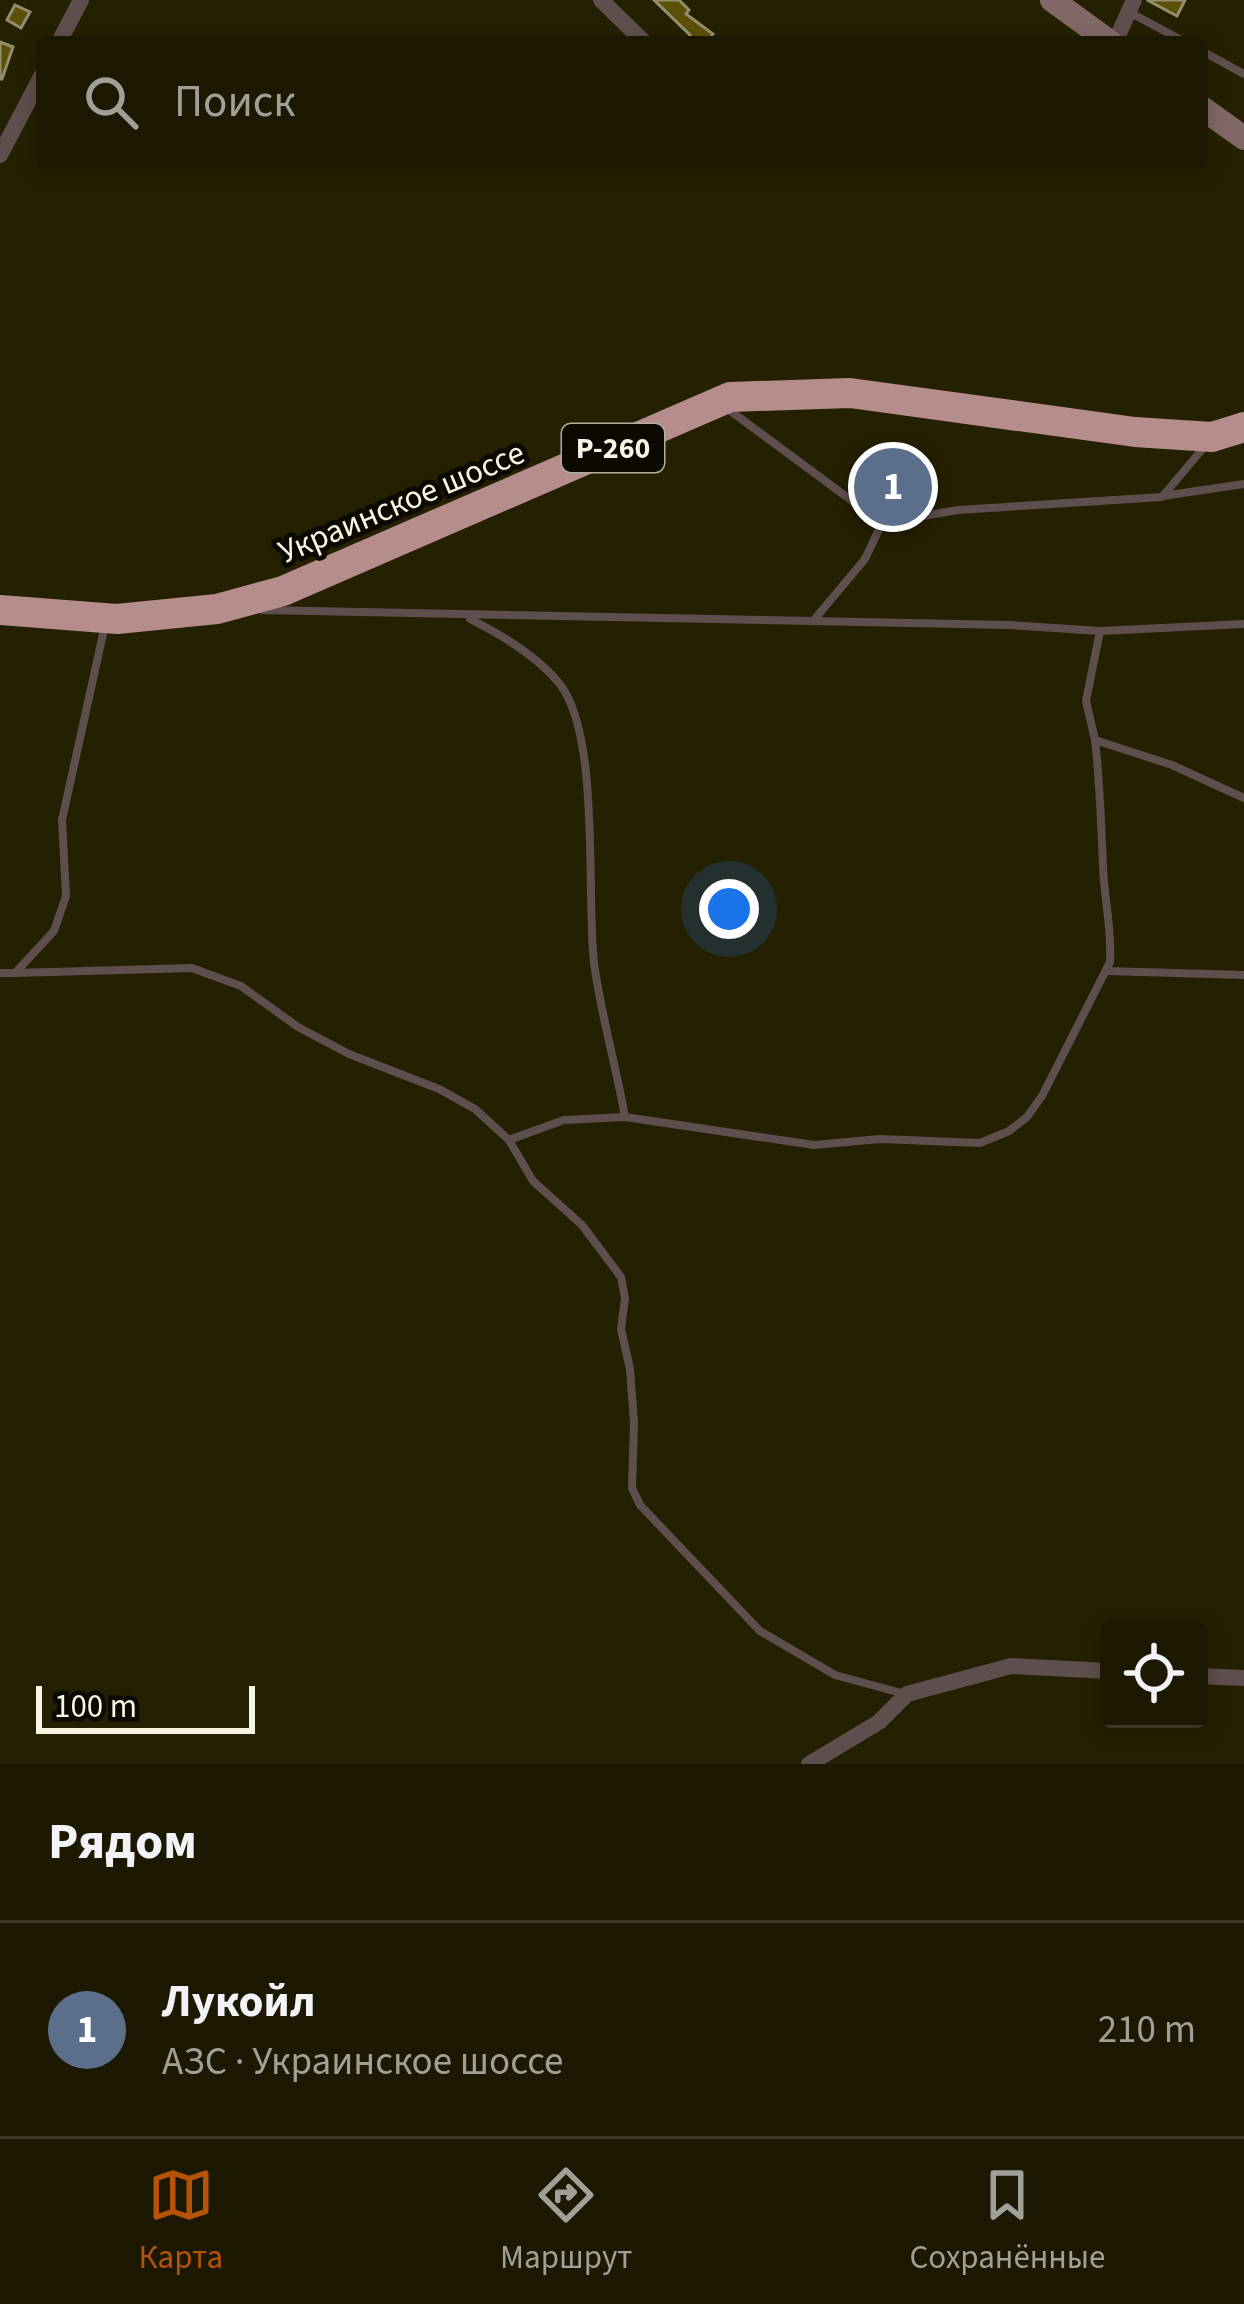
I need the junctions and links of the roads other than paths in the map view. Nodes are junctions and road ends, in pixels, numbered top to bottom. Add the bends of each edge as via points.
1 (81, 0) edge
2 (601, 0) edge
3 (1052, 0) edge
4 (1131, 6) edge
5 (62, 36) edge
6 (638, 36) edge
7 (1103, 36) edge
8 (1115, 36) edge
9 (1176, 36) edge
10 (1208, 54) edge
11 (1244, 74) edge
12 (36, 86) edge
13 (1208, 112) edge
14 (1244, 138) edge
15 (0, 155) edge
16 (719, 402) junction
17 (1244, 427) edge
18 (1212, 437) junction
19 (1244, 484) edge
20 (1162, 496) junction
21 (882, 523) junction
22 (217, 609) junction
23 (0, 610) edge
24 (464, 616) junction
25 (107, 618) junction
26 (812, 622) junction
27 (1244, 624) edge
28 (1100, 631) junction
29 (1095, 740) junction
30 (1244, 798) edge
31 (1107, 971) junction
32 (15, 973) junction
33 (0, 974) edge
34 (1244, 974) edge
35 (625, 1117) junction
36 (509, 1140) junction
37 (1100, 1671) edge
38 (1208, 1676) edge
39 (1244, 1678) edge
40 (907, 1694) junction
41 (809, 1764) edge

1 - 5 street
2 - 6 street
3 - 7 street
4 - 8 street
4 - 9 lane
10 - 11 lane
12 - 15 street
13 - 14 street
16 - 18 highway, Украинское шоссе / Р-260 via 850,393
16 - 21 lane
16 - 22 highway, Украинское шоссе / Р-260 via 283,591
17 - 18 highway, Украинское шоссе / Р-260
18 - 20 lane
19 - 20 lane
20 - 21 lane
21 - 26 lane via 865,560
22 - 24 lane
22 - 25 highway, Украинское шоссе / Р-260
23 - 25 highway, Украинское шоссе / Р-260
24 - 26 lane
24 - 35 lane via 538,663 573,708 592,849 594,963
25 - 32 lane via 62,820 66,896 54,932
26 - 28 lane
27 - 28 lane
28 - 29 lane via 1086,701
29 - 30 lane
29 - 31 lane via 1112,939
31 - 34 lane
31 - 35 lane via 1027,1117 980,1143 814,1145
32 - 33 lane
32 - 36 lane via 192,968 241,986 349,1054 439,1089
35 - 36 lane via 564,1120
36 - 40 lane via 533,1181 582,1225 621,1277 632,1488 640,1505 760,1631 835,1675
37 - 40 street via 1011,1666
38 - 39 street
40 - 41 street via 879,1722

